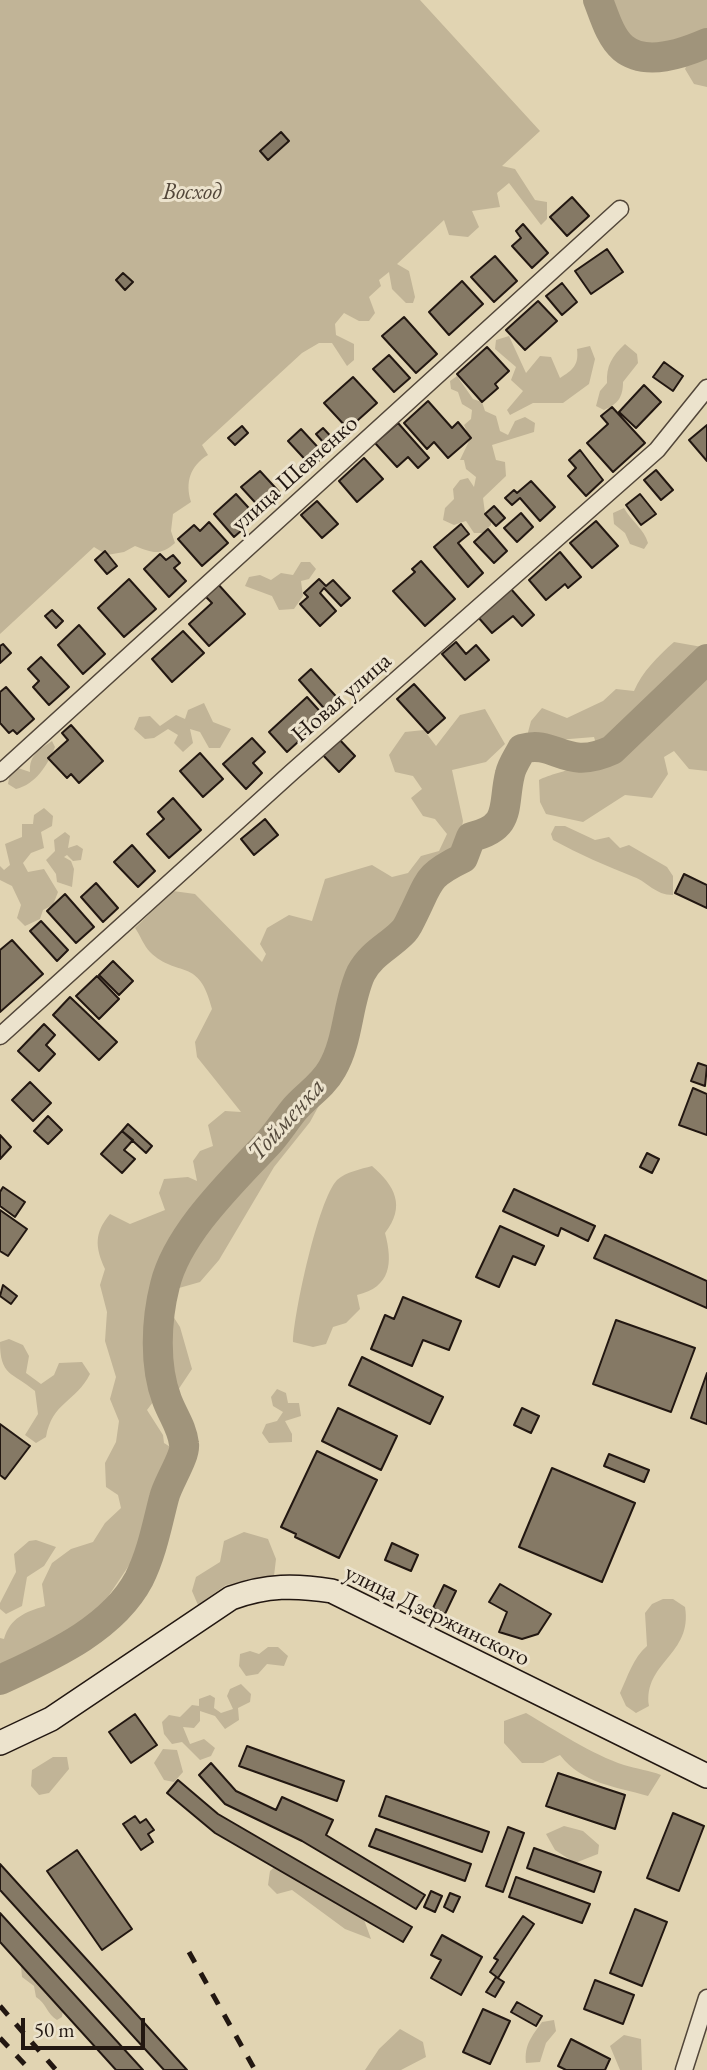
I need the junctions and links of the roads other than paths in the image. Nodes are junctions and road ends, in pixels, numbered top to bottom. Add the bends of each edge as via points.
1 (620, 209) dead end
2 (707, 388) edge
3 (0, 773) edge
4 (0, 1036) edge
5 (0, 1743) edge
6 (707, 1776) edge
7 (707, 1998) edge
8 (684, 2070) edge

1 - 3 street, улица Шевченко
2 - 4 street, Новая улица via 657,450
5 - 6 street, улица Дзержинского via 60,1714 231,1598 252,1590 296,1585 332,1591
7 - 8 street

